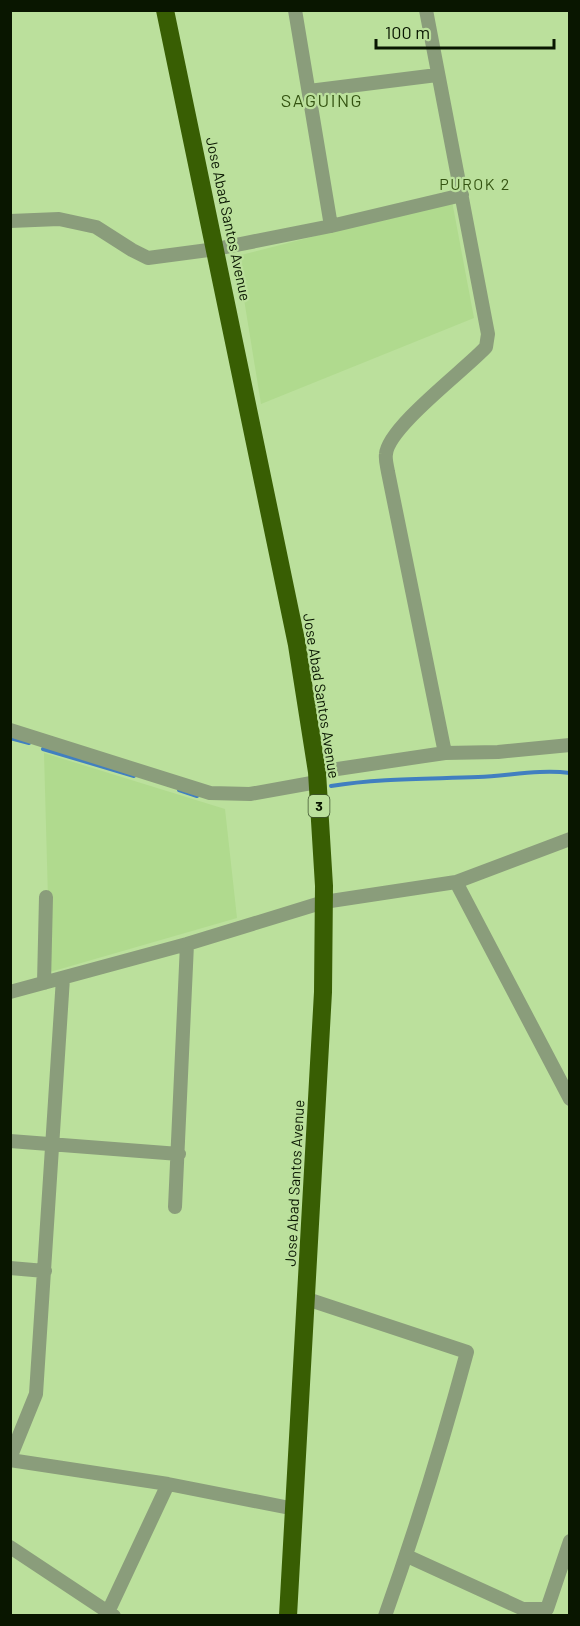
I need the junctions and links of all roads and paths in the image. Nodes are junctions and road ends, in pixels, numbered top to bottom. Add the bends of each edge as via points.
1 (165, 10) edge
2 (295, 10) edge
3 (426, 10) edge
4 (437, 75) junction
5 (309, 91) junction
6 (462, 195) junction
7 (10, 222) edge
8 (331, 226) junction
9 (216, 249) junction
10 (10, 730) edge
11 (570, 745) edge
12 (445, 753) junction
13 (317, 777) junction
14 (570, 839) edge
15 (456, 882) junction
16 (46, 897) dead end
17 (324, 902) junction
18 (187, 944) junction
19 (63, 978) junction
20 (44, 983) junction
21 (10, 992) edge
22 (570, 1099) edge
23 (10, 1141) edge
24 (51, 1144) junction
25 (179, 1154) junction
26 (176, 1207) dead end
27 (10, 1268) edge
28 (45, 1271) junction
29 (307, 1299) junction
30 (10, 1459) edge
31 (168, 1484) junction
32 (295, 1509) junction
33 (570, 1541) edge
34 (10, 1547) edge
35 (406, 1556) junction
36 (111, 1614) edge
37 (288, 1616) edge
38 (385, 1616) edge

1 - 9 highway, Jose Abad Santos Avenue / 3
2 - 5 street
3 - 4 street
4 - 5 street
4 - 6 street
5 - 8 street
6 - 8 street
6 - 12 street via 488,334 486,347 419,406 385,452
7 - 9 street via 59,219 96,227 148,258
8 - 9 street
9 - 13 highway, Jose Abad Santos Avenue / 3 via 297,645
10 - 13 street via 210,792 249,794
11 - 12 street
12 - 13 street
13 - 17 highway, Jose Abad Santos Avenue / 3
14 - 15 street
15 - 17 street
15 - 22 street
16 - 20 street
17 - 18 street
17 - 29 highway, Jose Abad Santos Avenue / 3
18 - 19 street
18 - 25 street
19 - 20 street
19 - 24 street
20 - 21 street
23 - 24 street
24 - 25 street
24 - 28 street
25 - 26 street
27 - 28 street
28 - 30 street via 36,1394
29 - 32 highway, Jose Abad Santos Avenue / 3
29 - 35 street via 467,1352
30 - 31 street
31 - 32 street
31 - 36 street
32 - 37 highway, Jose Abad Santos Avenue / 3
33 - 35 street via 547,1610 523,1609
34 - 36 street
35 - 38 street

